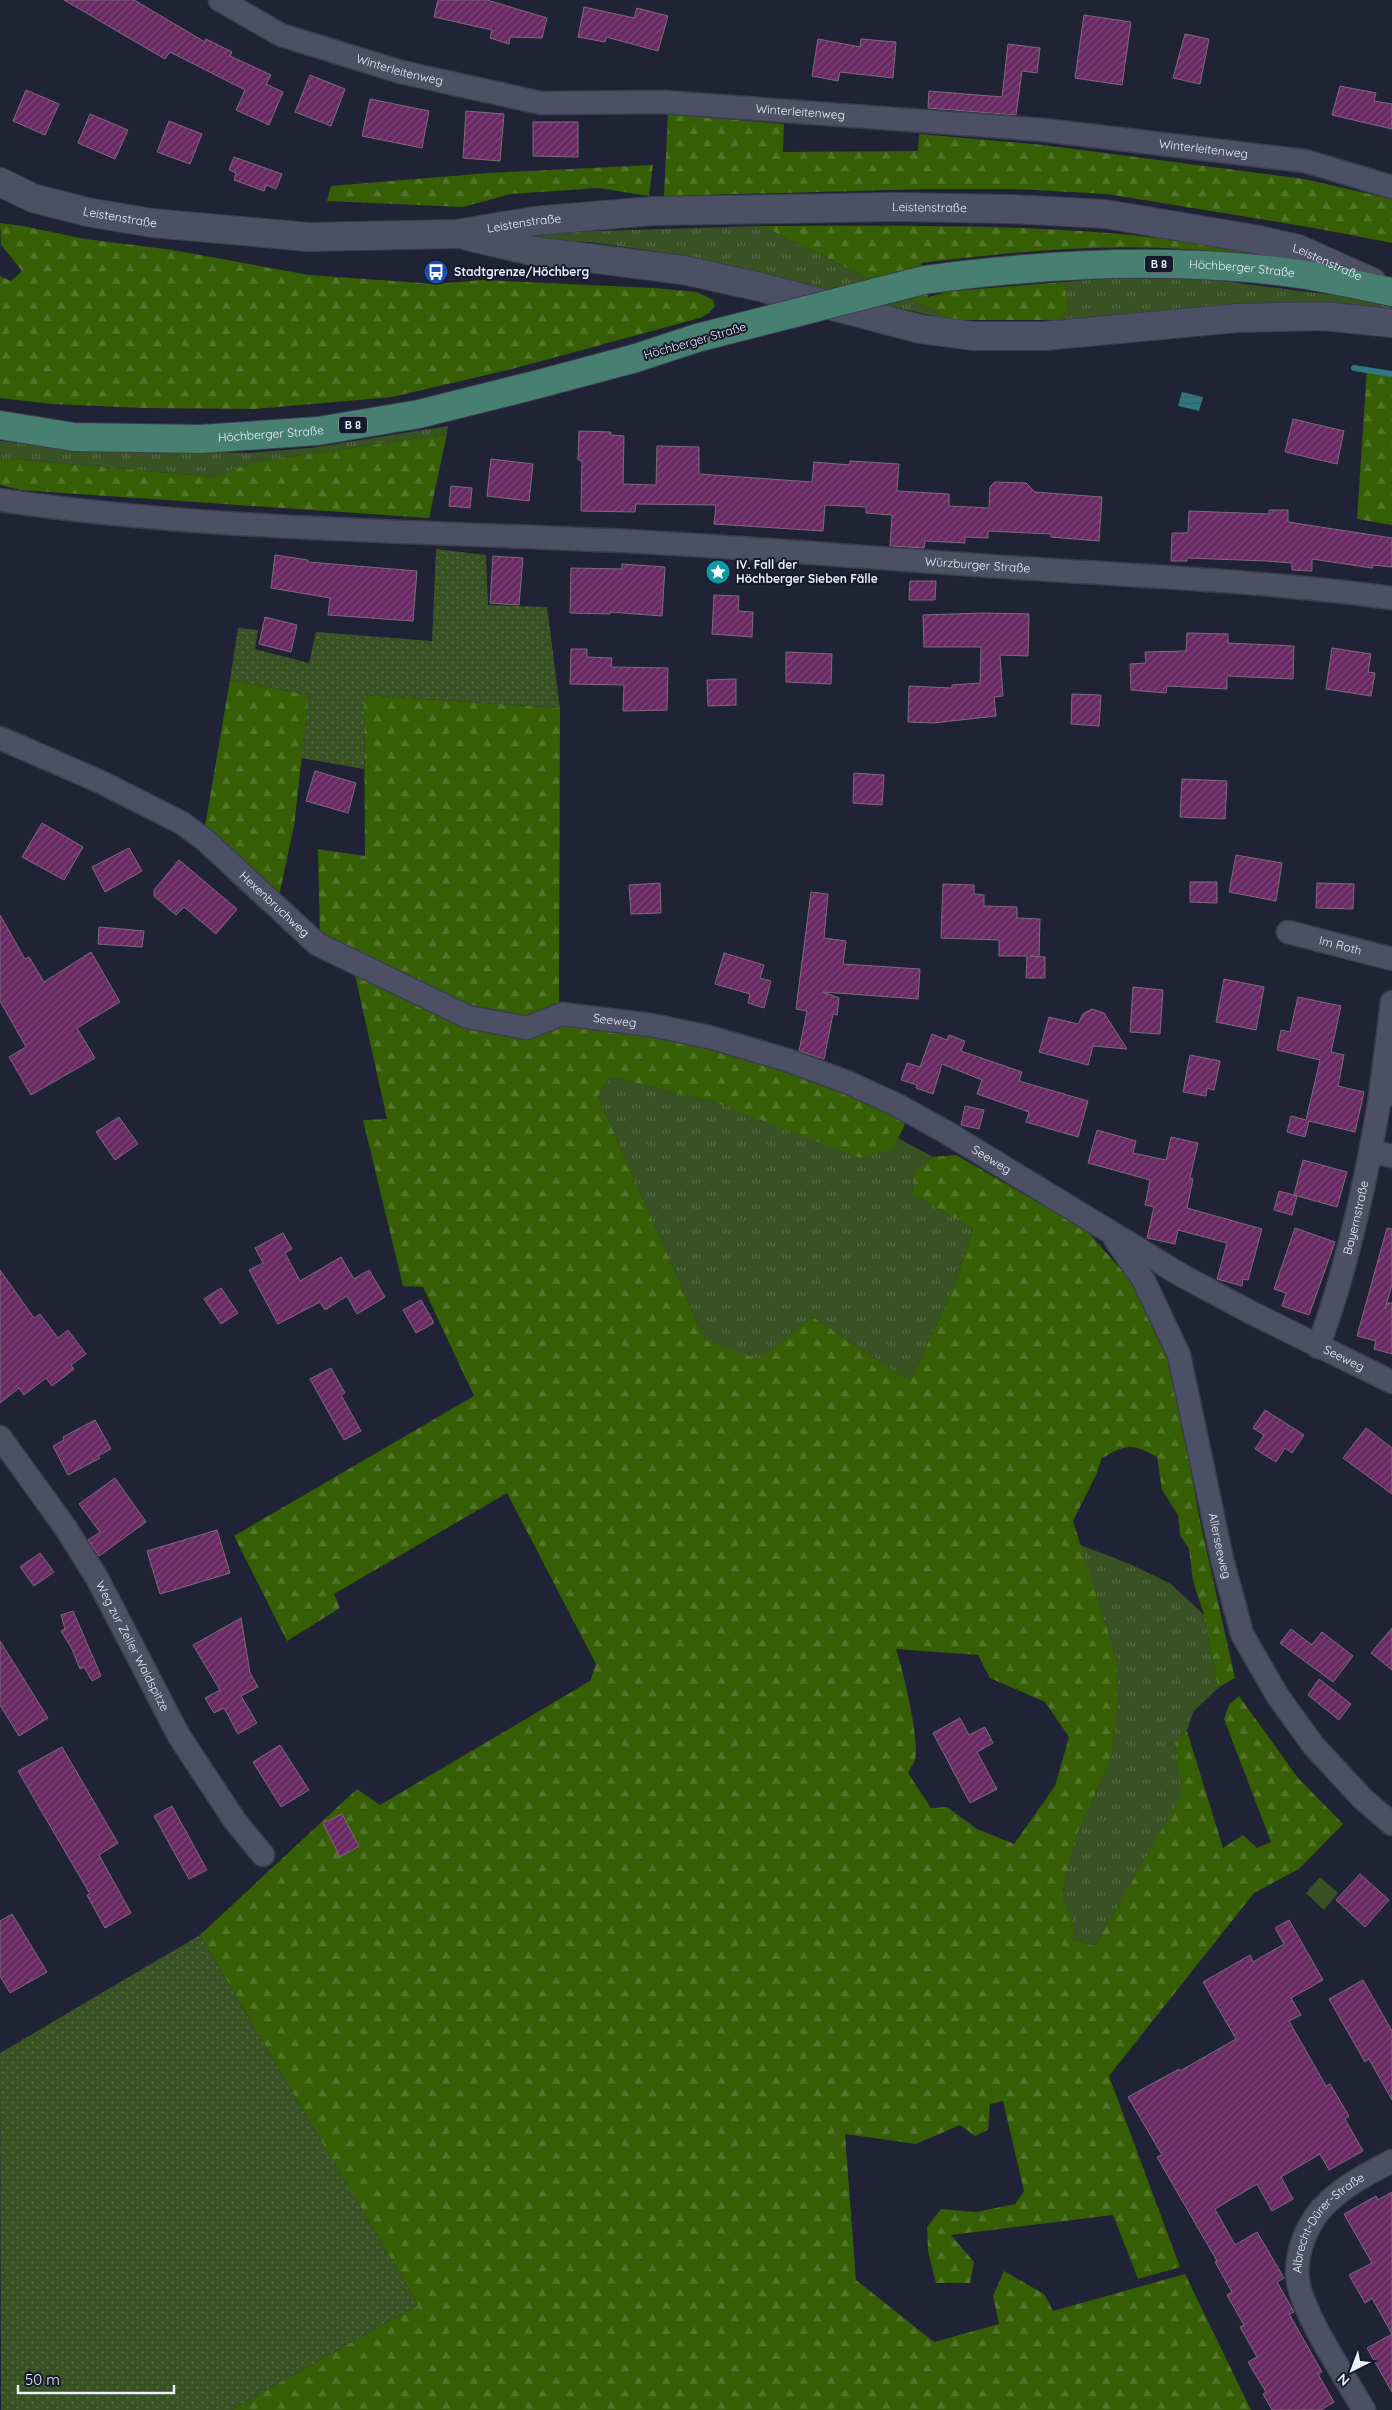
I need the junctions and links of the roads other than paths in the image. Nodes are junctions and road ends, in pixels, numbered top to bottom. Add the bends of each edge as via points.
1 (220, 0) edge
2 (0, 182) edge
3 (1392, 187) edge
4 (456, 234) junction
5 (1392, 291) edge
6 (1392, 323) edge
7 (0, 425) edge
8 (0, 500) edge
9 (1392, 598) edge
10 (0, 738) edge
11 (1288, 932) dead end
12 (1392, 959) edge
13 (1392, 1002) edge
14 (562, 1014) joint
15 (1386, 1096) edge
16 (1381, 1154) edge
17 (1110, 1232) junction
18 (1318, 1347) junction
19 (1392, 1382) edge
20 (0, 1437) edge
21 (1392, 1824) edge
22 (263, 1855) dead end
23 (1392, 2161) edge
24 (1364, 2410) edge

1 - 3 street, Winterleitenweg via 282,34 401,72 541,103 664,102 1044,130 1305,161
2 - 4 main road, Leistenstraße via 33,198 152,224 309,237
4 - 5 main road, Leistenstraße via 534,221 652,211 895,207 1105,214 1298,249
4 - 6 main road, Leistenstraße via 526,250 682,270 756,286 920,330 973,336 1044,336 1237,318 1323,316
5 - 7 main road, Höchberger Straße / B 8, bridge via 1305,275 1165,264 1062,266 924,280 697,338 534,386 419,414 318,430 202,439 133,438 74,437
8 - 9 street, Würzburger Straße via 49,508 253,525 643,542 1196,578
10 - 14 street, Hexenbruchweg via 103,783 182,823 205,840 317,944 468,1017 527,1028
11 - 12 street, Im Roth
13 - 15 street
14 - 17 street, Seeweg via 650,1025 709,1037 847,1082 946,1132
15 - 16 street, Bayernstraße
16 - 18 street, Bayernstraße
17 - 18 street, Seeweg via 1181,1275
17 - 21 street, Allerseeweg via 1144,1281 1179,1355 1222,1559 1242,1634 1277,1695 1313,1745 1362,1798
18 - 19 street, Seeweg
20 - 22 street, Weg zur Zeller Waldspitze via 65,1527 97,1578 179,1736 235,1821
23 - 24 street, Albrecht-Dürer-Straße via 1350,2183 1327,2202 1306,2233 1298,2266 1301,2293 1312,2319

